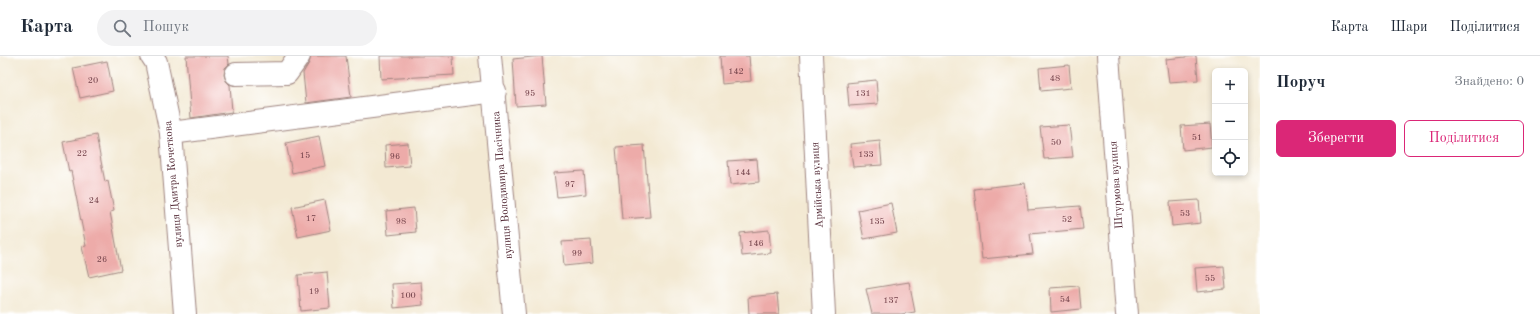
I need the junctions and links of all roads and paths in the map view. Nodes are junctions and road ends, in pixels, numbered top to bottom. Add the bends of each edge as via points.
1 (152, 56) edge
2 (299, 56) edge
3 (490, 56) edge
4 (811, 56) edge
5 (1108, 56) edge
6 (236, 74) dead end
7 (495, 91) junction
8 (171, 132) junction
9 (185, 314) edge
10 (514, 314) edge
11 (824, 314) edge
12 (1126, 314) edge

1 - 8 street, вулиця Дмитра Кочеткова via 156,62
2 - 6 street via 287,72
3 - 7 street, вулиця Володимира Пасічника
4 - 11 street, Армійська вулиця
5 - 12 street, Штурмова вулиця
7 - 8 street
7 - 10 street, вулиця Володимира Пасічника
8 - 9 street, вулиця Дмитра Кочеткова

